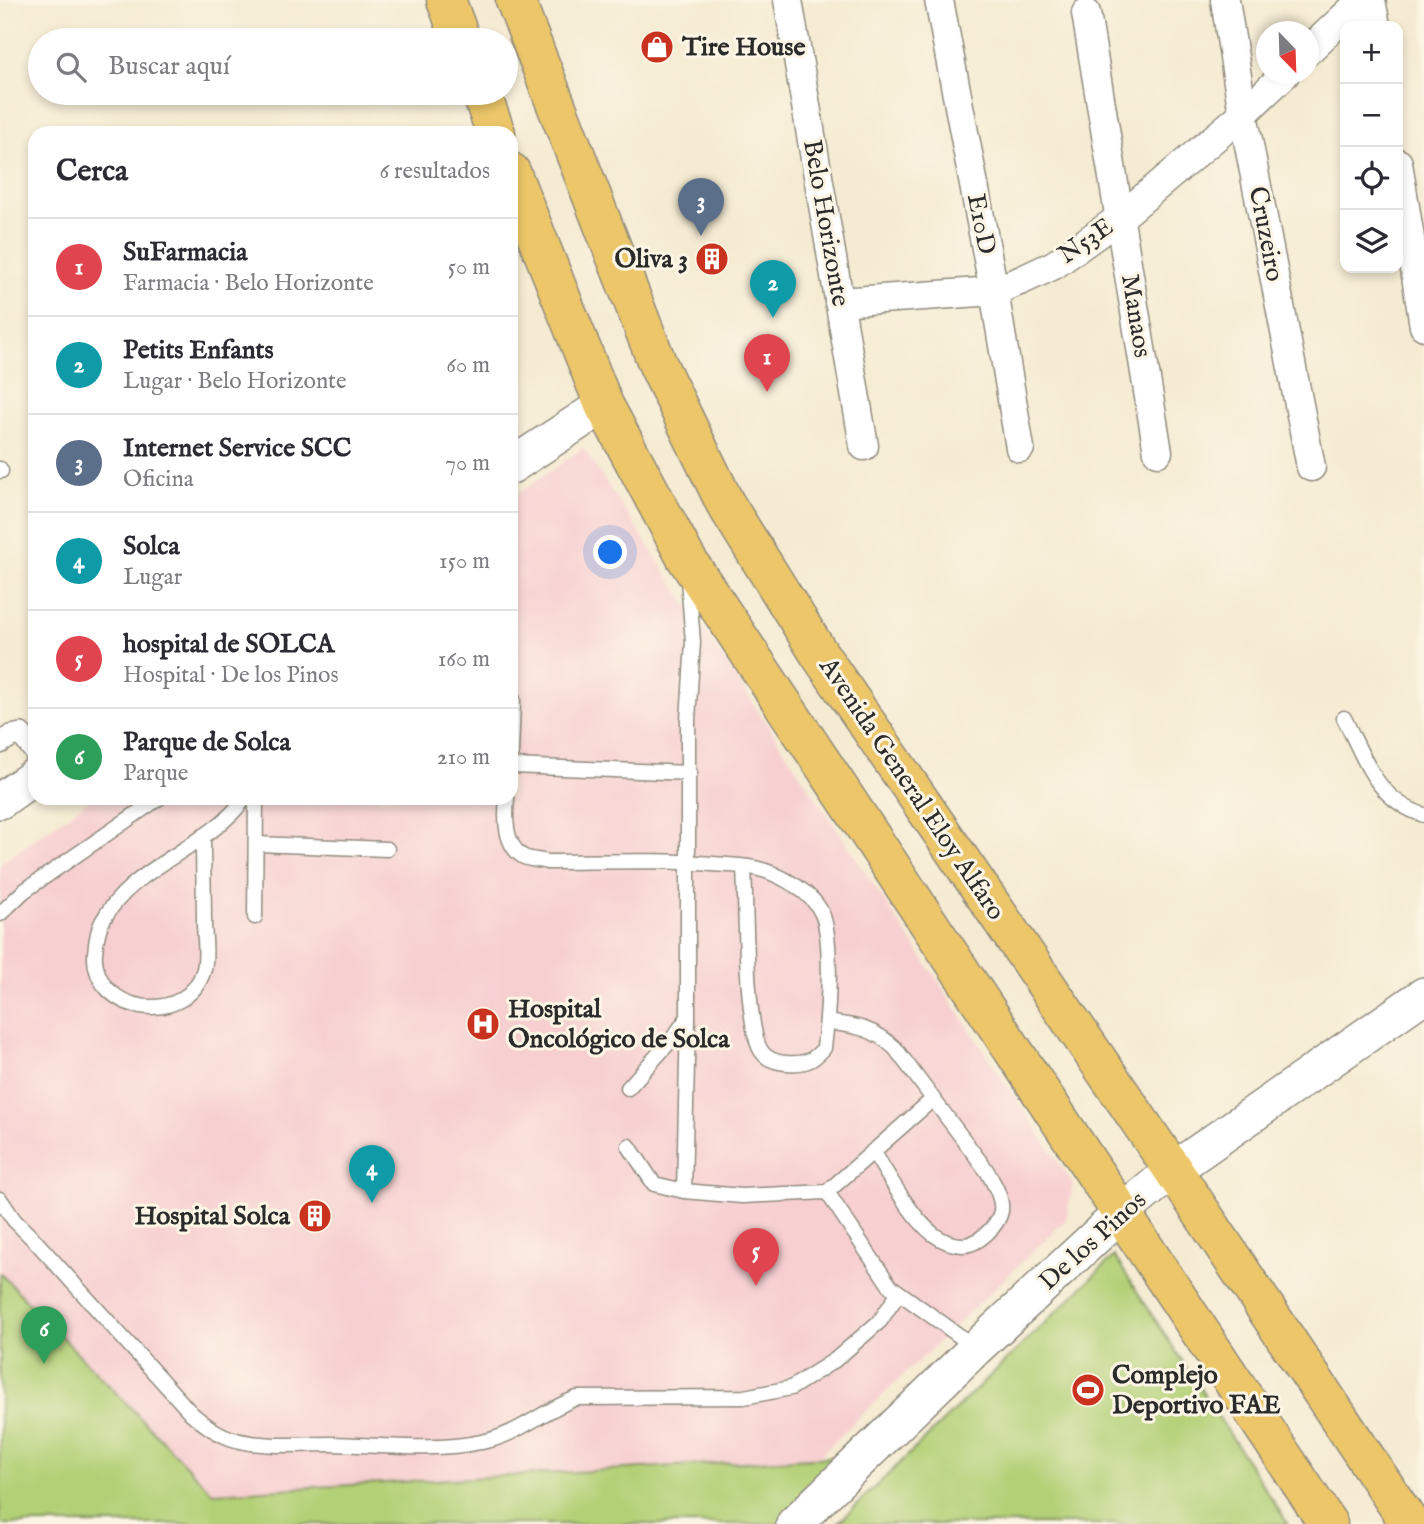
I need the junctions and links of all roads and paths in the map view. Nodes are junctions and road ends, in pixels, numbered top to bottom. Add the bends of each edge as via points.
1 (446, 0) edge
2 (515, 0) edge
3 (788, 0) edge
4 (939, 0) edge
5 (1225, 0) edge
6 (1362, 0) edge
7 (1371, 0) edge
8 (1086, 13) dead end
9 (1375, 21) edge
10 (456, 28) edge
11 (1319, 41) edge
12 (1274, 84) edge
13 (486, 105) edge
14 (1243, 114) junction
15 (493, 126) edge
16 (1403, 194) edge
17 (518, 196) edge
18 (1121, 217) junction
19 (994, 291) junction
20 (839, 302) junction
21 (1424, 326) edge
22 (604, 405) junction
23 (864, 446) dead end
24 (1020, 448) dead end
25 (1158, 452) dead end
26 (518, 461) edge
27 (1311, 467) dead end
28 (686, 558) junction
29 (1344, 718) dead end
30 (28, 742) edge
31 (0, 743) edge
32 (518, 766) edge
33 (690, 773) junction
34 (28, 781) edge
35 (0, 801) edge
36 (149, 805) edge
37 (240, 805) edge
38 (256, 805) edge
39 (507, 805) edge
40 (1424, 815) edge
41 (203, 836) junction
42 (256, 844) junction
43 (387, 849) dead end
44 (689, 862) junction
45 (744, 867) junction
46 (0, 914) edge
47 (255, 917) dead end
48 (1424, 995) edge
49 (688, 1017) junction
50 (827, 1022) junction
51 (628, 1088) dead end
52 (933, 1099) junction
53 (629, 1146) dead end
54 (873, 1151) junction
55 (1173, 1170) junction
56 (684, 1191) junction
57 (827, 1192) junction
58 (0, 1199) edge
59 (1120, 1214) junction
60 (898, 1294) junction
61 (976, 1348) junction
62 (794, 1524) edge
63 (1328, 1524) edge
64 (1410, 1524) edge

1 - 10 main road
2 - 55 main road, Avenida General Eloy Alfaro via 658,365 725,503 818,652
3 - 20 street, Belo Horizonte
4 - 19 street, E10D
5 - 14 street, Cruzeiro
6 - 11 street
7 - 9 street
8 - 18 street, Manaos
12 - 14 street, N53E
13 - 15 main road
14 - 18 street, N53E
14 - 27 street, Cruzeiro
16 - 21 street
17 - 22 main road
18 - 19 street, N53E via 1054,265
18 - 25 street, Manaos
19 - 20 street, N53E
19 - 24 street, E10D
20 - 23 street, Belo Horizonte
22 - 26 street
22 - 28 main road
28 - 33 lane via 693,642
28 - 59 main road
29 - 40 lane via 1388,796
30 - 31 street via 21,734
32 - 33 lane
33 - 44 lane
34 - 35 street
36 - 46 lane via 24,891
37 - 41 lane
38 - 42 lane
39 - 44 lane via 508,836 525,857 547,862
41 - 41 lane via 113,904 101,925 95,966 100,981 110,993 139,1007 168,1006 192,992 204,969
42 - 43 lane
42 - 47 lane
44 - 45 lane
44 - 49 lane
45 - 50 lane via 780,877 813,900 822,915 828,938
45 - 50 lane via 752,1021 761,1052 779,1062 811,1059 824,1048
48 - 55 street, De los Pinos
49 - 51 lane
49 - 56 lane
50 - 52 lane via 859,1026 880,1035
52 - 54 lane
52 - 54 lane via 998,1193 1001,1209 997,1223 983,1236 966,1246 950,1244 932,1233
53 - 56 lane via 654,1184
54 - 57 lane
55 - 59 street, De los Pinos
55 - 64 main road, Avenida General Eloy Alfaro
56 - 57 lane via 742,1196
57 - 60 lane
58 - 60 lane via 14,1220 191,1413 239,1441 482,1443 510,1434 577,1398 744,1397 791,1388 835,1360 880,1321
59 - 61 street, De los Pinos
59 - 63 main road
60 - 61 lane
61 - 62 street, De los Pinos

